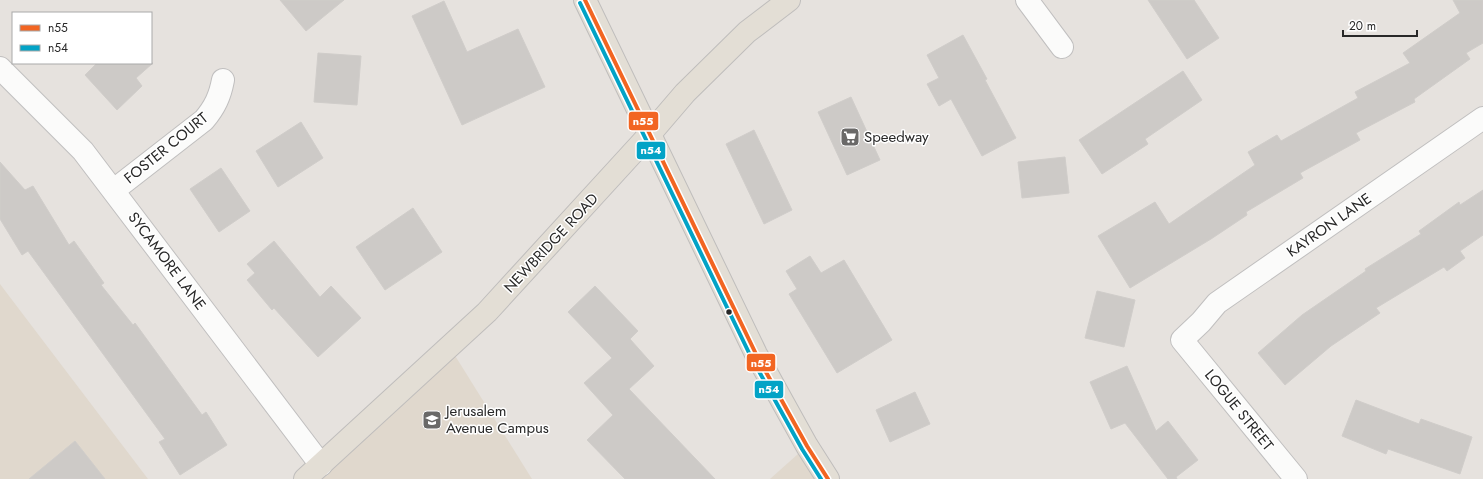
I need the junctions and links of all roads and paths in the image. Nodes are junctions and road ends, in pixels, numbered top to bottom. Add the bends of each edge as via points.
1 (585, 0) edge
2 (789, 0) edge
3 (1027, 0) edge
4 (1062, 46) dead end
5 (0, 68) edge
6 (223, 80) dead end
7 (1483, 118) edge
8 (649, 135) junction
9 (114, 190) junction
10 (1182, 340) joint
11 (313, 472) edge
12 (828, 479) edge
13 (1296, 479) edge

1 - 8 main road
2 - 8 main road, NEWBRIDGE ROAD via 736,43 685,93
3 - 4 street
5 - 9 street, SYCAMORE LANE via 83,151
6 - 9 street, FOSTER COURT via 220,96 204,120
7 - 10 street, KAYRON LANE via 1217,302
8 - 11 main road, NEWBRIDGE ROAD via 487,312
8 - 12 main road via 756,354
9 - 11 street, SYCAMORE LANE
10 - 13 street, LOGUE STREET

